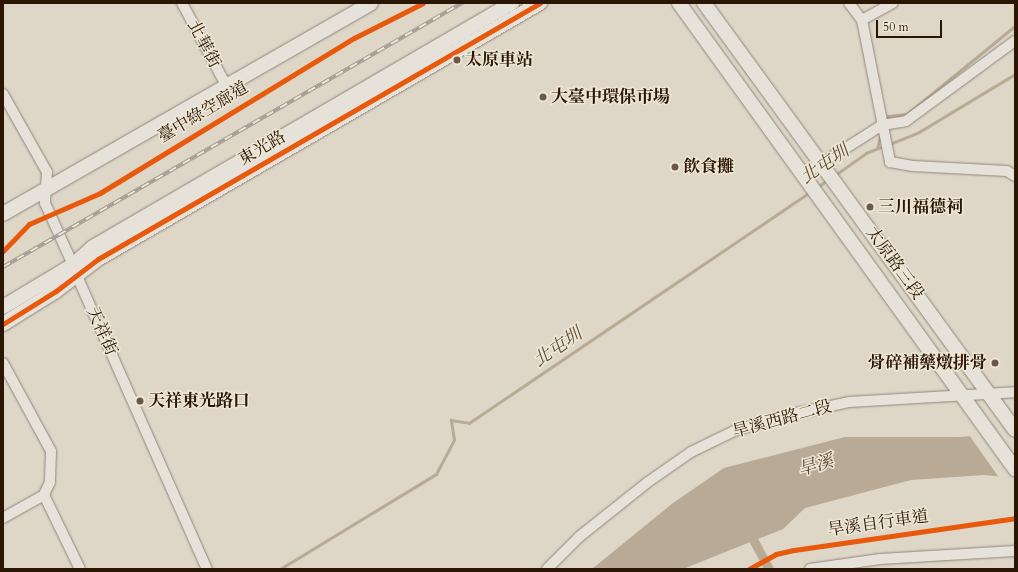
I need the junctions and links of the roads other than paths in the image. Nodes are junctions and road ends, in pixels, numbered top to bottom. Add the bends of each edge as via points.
1 (182, 3) edge
2 (371, 3) edge
3 (512, 3) edge
4 (540, 3) edge
5 (679, 3) edge
6 (704, 3) edge
7 (849, 3) edge
8 (893, 3) edge
9 (862, 20) junction
10 (1015, 41) edge
11 (226, 85) junction
12 (3, 94) edge
13 (882, 125) junction
14 (823, 162) junction
15 (802, 176) junction
16 (1015, 176) edge
17 (48, 188) junction
18 (3, 214) edge
19 (75, 270) junction
20 (3, 307) edge
21 (3, 324) edge
22 (3, 363) edge
23 (1015, 392) edge
24 (989, 394) junction
25 (964, 397) junction
26 (1015, 430) edge
27 (1015, 469) edge
28 (44, 495) junction
29 (3, 518) edge
30 (1015, 551) edge
31 (80, 569) edge
32 (207, 569) edge
33 (548, 569) edge
34 (810, 569) edge

1 - 11 street, 北華街
2 - 11 street
3 - 19 street, 東光路 via 93,247
4 - 19 street, 東光路
5 - 15 street, 太原路三段
6 - 14 street, 太原路三段
7 - 9 street
8 - 9 street
9 - 13 street
10 - 13 street via 906,121
11 - 17 street
12 - 17 street, 天祥街 via 47,172
13 - 14 street
13 - 16 street via 890,162 913,166 1007,171
14 - 15 street
14 - 24 street, 太原路三段
15 - 25 street, 太原路三段
17 - 18 street
17 - 19 street, 天祥街 via 45,203
19 - 20 street, 東光路
19 - 21 street, 東光路
19 - 32 street, 天祥街
22 - 28 street via 51,451 50,482
23 - 24 street, 旱溪西路二段
24 - 25 street, 旱溪西路二段
24 - 26 street, 太原路三段
25 - 27 street, 太原路三段
25 - 33 street, 旱溪西路二段 via 945,395 849,402 783,416 734,431 691,452 648,482 579,537
28 - 29 street
28 - 31 street
30 - 34 street via 880,559

